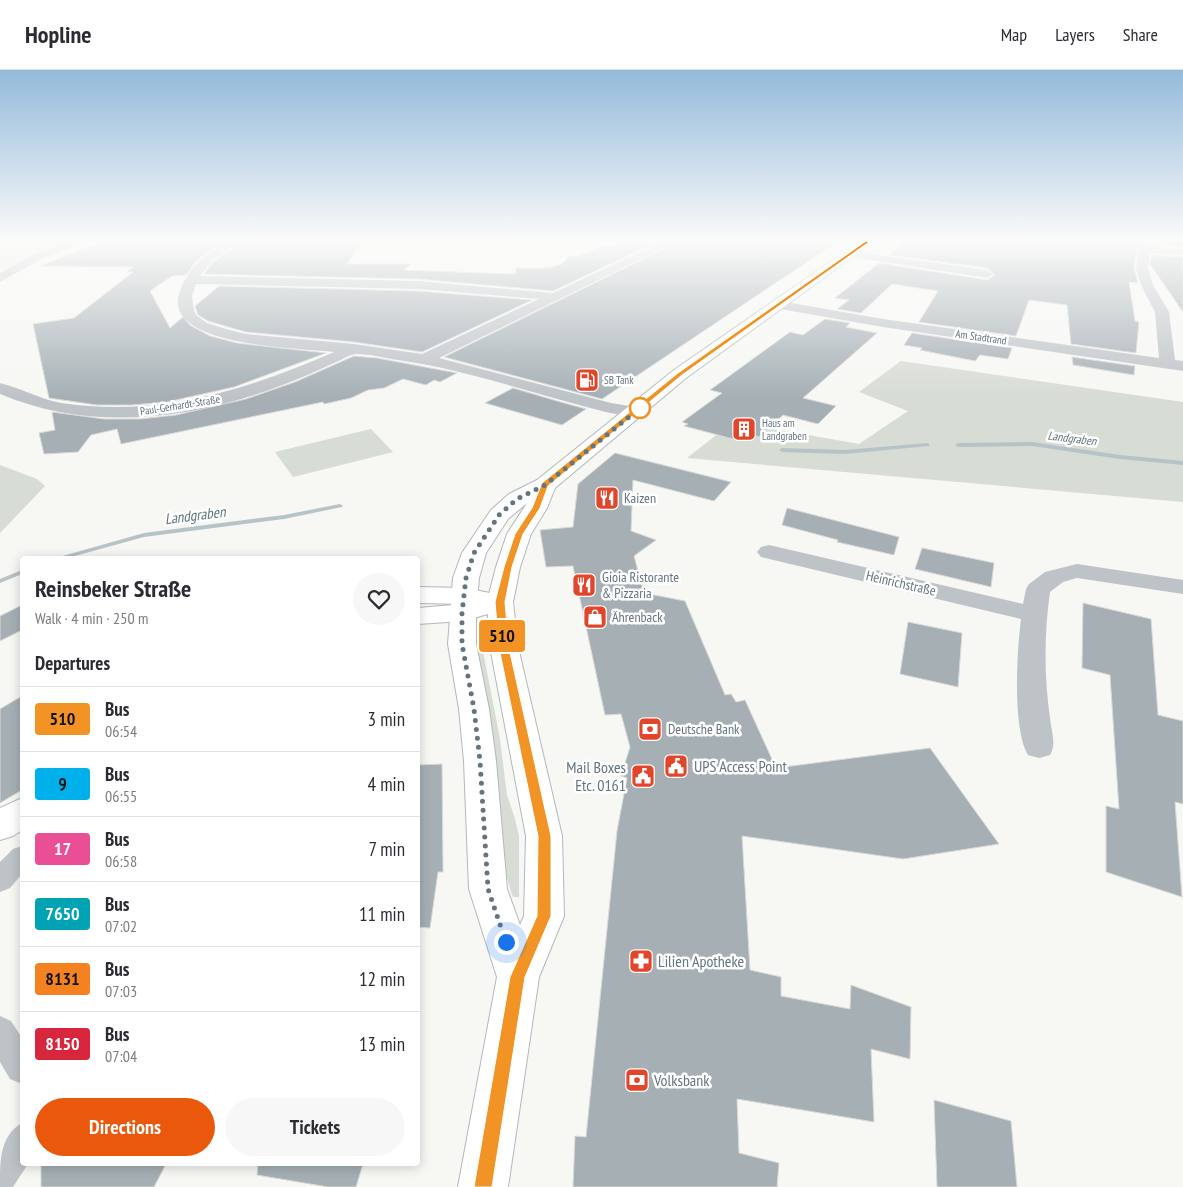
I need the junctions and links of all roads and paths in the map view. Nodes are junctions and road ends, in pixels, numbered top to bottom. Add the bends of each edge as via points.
1 (186, 294) edge
2 (521, 294) edge
3 (562, 294) edge
4 (795, 294) edge
5 (1153, 294) edge
6 (554, 298) junction
7 (780, 305) junction
8 (354, 348) junction
9 (424, 359) junction
10 (1176, 365) edge
11 (0, 388) edge
12 (635, 412) junction
13 (545, 485) junction
14 (769, 552) dead end
15 (1183, 587) edge
16 (420, 595) edge
17 (500, 602) junction
18 (463, 604) junction
19 (1033, 614) junction
20 (420, 615) edge
21 (1040, 747) dead end
22 (20, 813) edge
23 (0, 826) edge
24 (20, 859) edge
25 (0, 880) edge
26 (518, 977) junction
27 (0, 1032) edge
28 (20, 1065) edge
29 (20, 1144) edge
30 (0, 1174) edge
31 (483, 1187) edge

1 - 8 street via 187,311 192,319 222,333
2 - 6 street
3 - 6 street
4 - 7 main road
5 - 10 street via 1162,312
6 - 9 street
7 - 10 street, Am Stadtrand
7 - 12 main road via 680,374
8 - 9 street
8 - 11 street, Paul-Gerhardt-Straße via 246,393 148,411 84,412 40,404
9 - 12 street
12 - 13 main road
13 - 17 main road via 536,508 519,534
13 - 18 main road via 517,499 499,515 474,553 466,578
14 - 19 street, Heinrichstraße
15 - 19 street via 1077,572 1054,578 1038,589
16 - 18 main road
17 - 18 main road
17 - 26 main road via 502,639 544,836 544,916
18 - 20 main road
18 - 26 main road via 462,644 480,761 488,889
19 - 21 street via 1033,713
22 - 23 main road
24 - 25 street
26 - 31 main road
27 - 28 street
29 - 30 street

